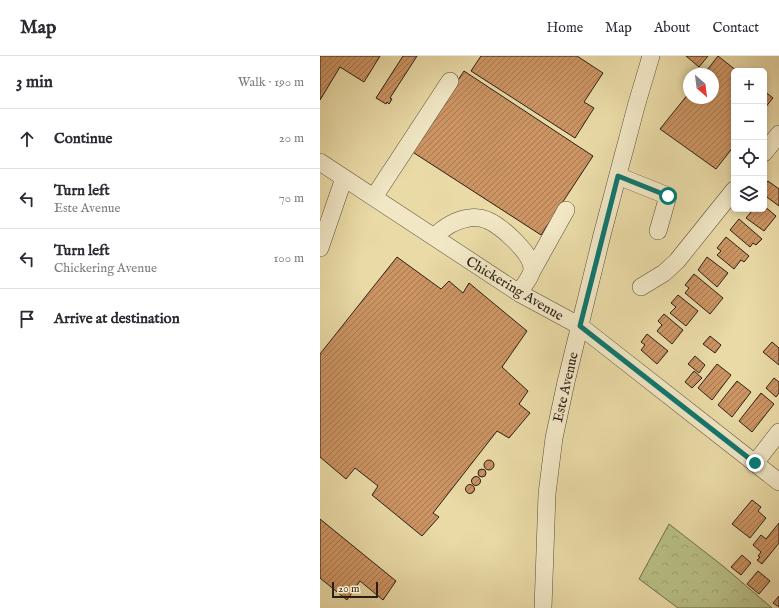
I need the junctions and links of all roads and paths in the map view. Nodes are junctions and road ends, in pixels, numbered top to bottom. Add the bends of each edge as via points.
1 (650, 56) edge
2 (450, 81) dead end
3 (779, 134) edge
4 (767, 149) edge
5 (320, 162) edge
6 (618, 176) junction
7 (344, 178) junction
8 (731, 194) edge
9 (374, 198) junction
10 (566, 210) dead end
11 (658, 231) dead end
12 (434, 237) junction
13 (320, 248) edge
14 (532, 271) junction
15 (641, 287) dead end
16 (519, 293) junction
17 (580, 326) junction
18 (779, 432) edge
19 (755, 463) junction
20 (779, 482) edge
21 (543, 608) edge

1 - 6 street, Este Avenue
2 - 9 street
3 - 4 street
5 - 7 street, Chickering Avenue
6 - 11 street via 668,196
6 - 17 street, Este Avenue
7 - 9 street, Chickering Avenue
7 - 13 street
8 - 15 street via 677,261 664,273
9 - 12 street, Chickering Avenue
10 - 14 street
12 - 14 street via 453,223 469,218 488,220 512,237 526,252 532,262
12 - 16 street, Chickering Avenue
14 - 16 street
16 - 17 street, Chickering Avenue
17 - 19 street, Chickering Avenue
17 - 21 street, Este Avenue via 554,438 547,494
18 - 19 street
19 - 20 street, Chickering Avenue

